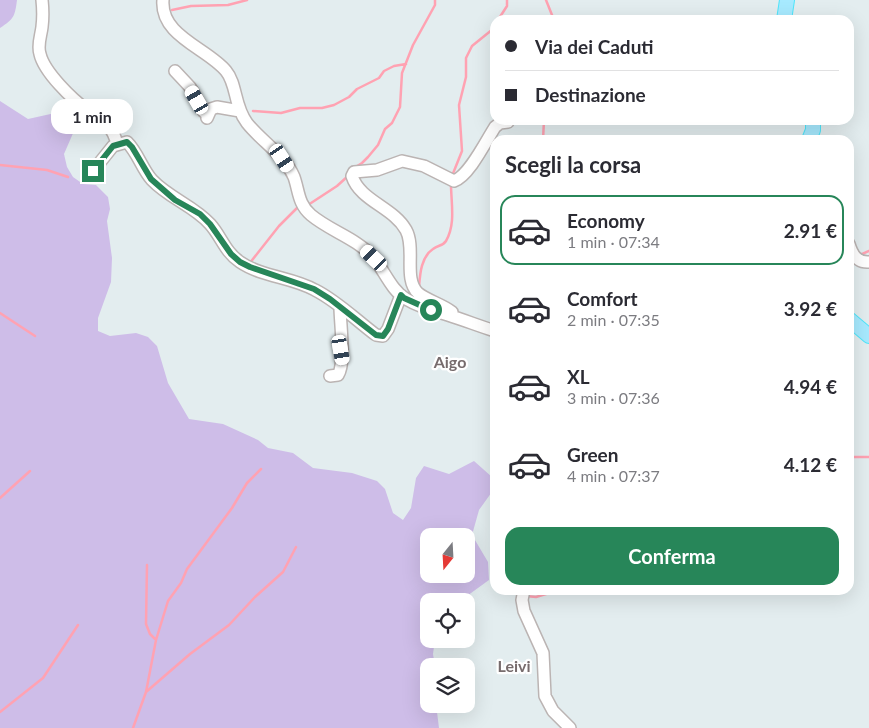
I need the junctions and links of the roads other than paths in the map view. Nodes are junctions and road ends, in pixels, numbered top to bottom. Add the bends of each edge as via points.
1 (42, 0) edge
2 (163, 0) edge
3 (786, 0) edge
4 (784, 15) edge
5 (175, 71) dead end
6 (240, 112) junction
7 (498, 125) edge
8 (117, 144) dead end
9 (93, 171) dead end
10 (854, 255) edge
11 (869, 262) edge
12 (401, 295) junction
13 (340, 307) junction
14 (454, 317) junction
15 (854, 322) edge
16 (490, 329) edge
17 (869, 336) edge
18 (330, 376) dead end
19 (523, 595) edge
20 (570, 728) edge

1 - 8 street via 39,42 46,67 80,104 102,118 114,132
2 - 6 street via 168,23 227,72
3 - 4 main road
5 - 6 street via 190,87 207,116 210,109 217,106
6 - 12 street via 286,164 294,178 301,204 310,214 362,246
7 - 14 street via 459,180 454,181 424,166 402,161 376,170 354,172 352,176 357,188 406,230 414,289 450,310
9 - 13 street via 113,146 127,142 151,179 175,200 200,214 240,262 314,289
10 - 11 street
12 - 13 street via 383,336 376,335
12 - 14 street
13 - 18 street via 343,360 338,375
14 - 16 street
15 - 17 main road
19 - 20 street via 524,611 543,653 545,696

